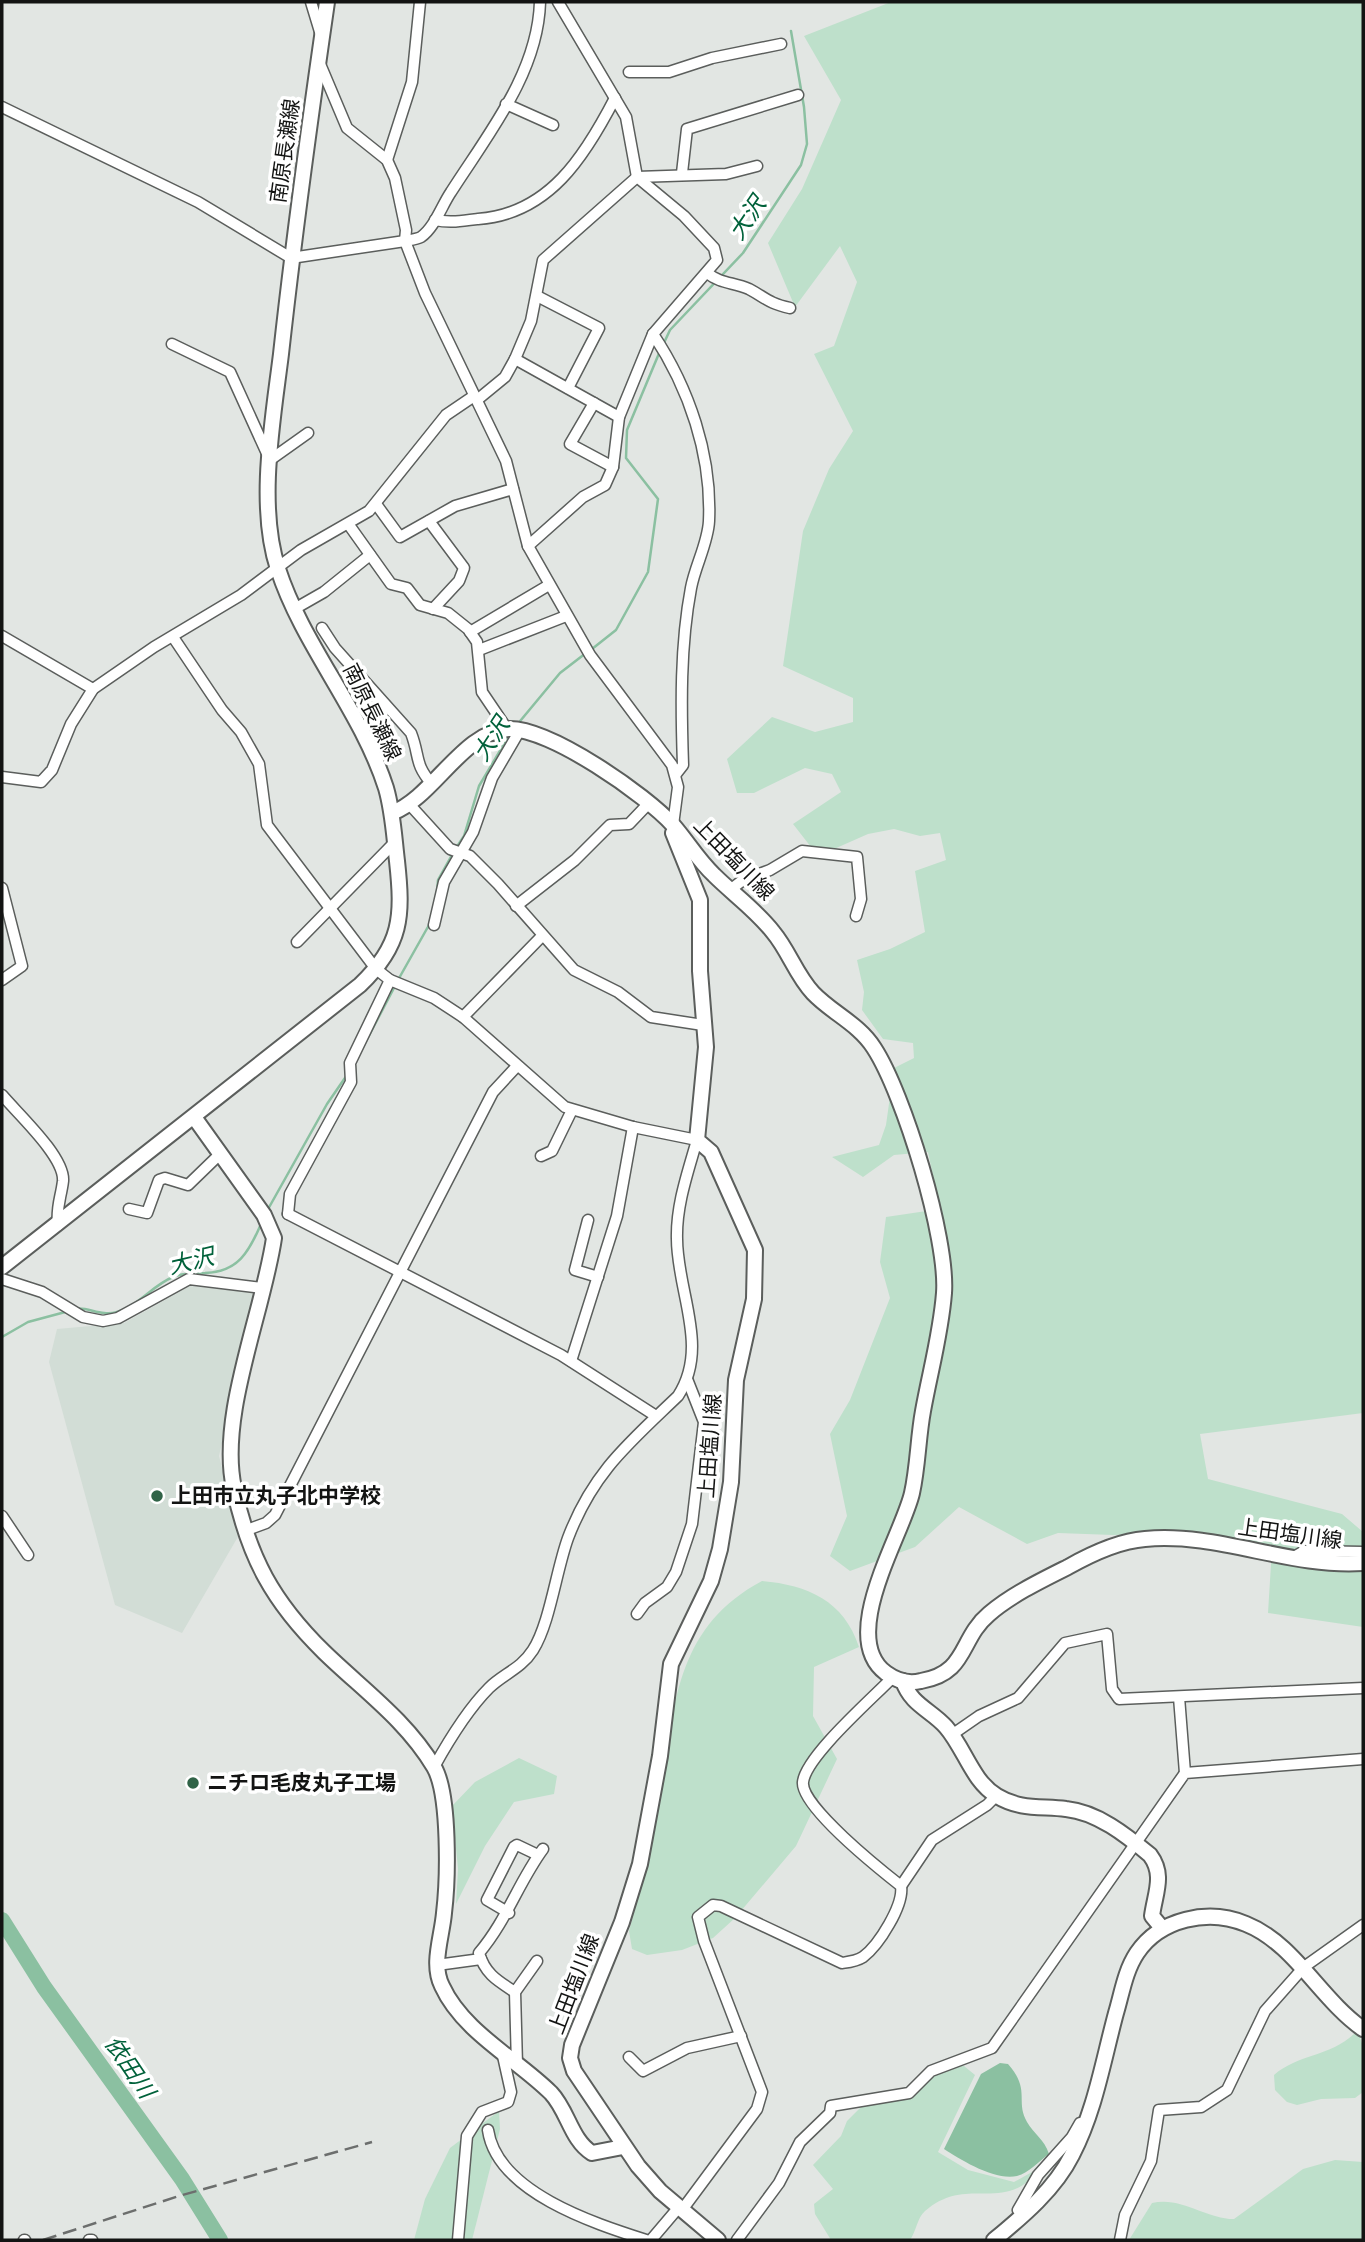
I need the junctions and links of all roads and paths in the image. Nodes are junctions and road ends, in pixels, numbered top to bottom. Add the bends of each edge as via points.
1 (311, 2) edge
2 (327, 2) edge
3 (420, 2) edge
4 (540, 2) edge
5 (558, 2) edge
6 (322, 36) junction
7 (781, 44) dead end
8 (320, 64) junction
9 (629, 72) dead end
10 (798, 95) dead end
11 (615, 98) junction
12 (506, 104) junction
13 (2, 107) edge
14 (553, 125) dead end
15 (387, 160) junction
16 (757, 166) dead end
17 (682, 173) junction
18 (637, 177) junction
19 (435, 220) junction
20 (405, 241) junction
21 (291, 258) junction
22 (707, 272) junction
23 (537, 296) junction
24 (790, 307) dead end
25 (653, 334) junction
26 (172, 344) dead end
27 (515, 359) junction
28 (568, 388) junction
29 (476, 398) junction
30 (594, 403) junction
31 (619, 417) junction
32 (308, 433) dead end
33 (270, 460) junction
34 (613, 467) junction
35 (513, 489) junction
36 (376, 504) junction
37 (429, 521) junction
38 (348, 525) junction
39 (528, 546) junction
40 (370, 555) junction
41 (277, 567) junction
42 (550, 585) junction
43 (296, 608) junction
44 (433, 609) junction
45 (566, 616) junction
46 (322, 628) dead end
47 (470, 632) junction
48 (2, 636) edge
49 (173, 637) junction
50 (479, 650) junction
51 (93, 689) junction
52 (514, 730) junction
53 (676, 774) junction
54 (2, 777) edge
55 (432, 784) junction
56 (649, 803) junction
57 (410, 805) junction
58 (392, 813) junction
59 (673, 825) junction
60 (395, 842) junction
61 (462, 853) junction
62 (2, 888) edge
63 (730, 890) junction
64 (516, 905) junction
65 (328, 907) junction
66 (856, 916) dead end
67 (434, 925) dead end
68 (542, 936) junction
69 (297, 942) dead end
70 (376, 970) junction
71 (2, 980) edge
72 (390, 981) junction
73 (463, 1017) junction
74 (703, 1025) junction
75 (517, 1066) junction
76 (2, 1095) edge
77 (572, 1110) junction
78 (194, 1117) junction
79 (633, 1127) junction
80 (697, 1140) junction
81 (220, 1154) junction
82 (541, 1156) dead end
83 (129, 1209) dead end
84 (288, 1214) junction
85 (588, 1220) dead end
86 (58, 1225) junction
87 (269, 1226) junction
88 (2, 1267) edge
89 (402, 1273) junction
90 (598, 1278) junction
91 (2, 1279) edge
92 (262, 1288) junction
93 (571, 1361) junction
94 (687, 1379) junction
95 (656, 1416) junction
96 (2, 1516) edge
97 (247, 1530) junction
98 (1363, 1552) edge
99 (27, 1555) dead end
100 (1292, 1558) junction
101 (1363, 1563) edge
102 (637, 1614) dead end
103 (898, 1679) junction
104 (1363, 1688) edge
105 (1179, 1697) junction
106 (953, 1734) junction
107 (1363, 1759) edge
108 (434, 1767) junction
109 (1185, 1773) junction
110 (996, 1796) junction
111 (1134, 1842) junction
112 (901, 1886) junction
113 (509, 1913) junction
114 (1363, 1925) edge
115 (1162, 1928) junction
116 (481, 1959) junction
117 (537, 1961) dead end
118 (437, 1965) junction
119 (1304, 1968) junction
120 (515, 1993) junction
121 (1363, 2029) edge
122 (741, 2036) junction
123 (503, 2056) junction
124 (629, 2057) dead end
125 (517, 2067) junction
126 (488, 2130) dead end
127 (623, 2147) junction
128 (680, 2209) junction
129 (458, 2240) edge
130 (646, 2240) edge
131 (651, 2240) edge
132 (718, 2240) edge
133 (737, 2240) edge
134 (994, 2240) edge
135 (1119, 2240) edge

1 - 6 street
2 - 6 main road, 南原長瀬線
3 - 15 street via 412,82
4 - 12 street via 535,40
5 - 11 street
6 - 8 main road, 南原長瀬線
7 - 9 street via 669,72
8 - 15 street via 347,128
8 - 21 main road, 南原長瀬線
10 - 17 street via 687,129
11 - 18 street via 626,117
11 - 19 street via 579,161 537,201 498,218
12 - 14 street
12 - 19 street
13 - 21 street via 198,202
15 - 20 street via 395,178
16 - 17 street via 726,174
17 - 18 street
18 - 22 street via 714,248 717,260
18 - 23 street via 543,260
19 - 20 street via 421,238
20 - 21 street
20 - 29 street
21 - 33 main road, 南原長瀬線
22 - 24 street via 768,303
22 - 25 street
23 - 27 street
23 - 28 street via 599,328
25 - 31 street
25 - 53 street via 672,363 704,449 710,523 691,588 681,694 683,765
26 - 33 street via 230,372
27 - 28 street
27 - 29 street via 505,377
28 - 30 street
29 - 35 street via 506,461
29 - 36 street via 446,415
30 - 31 street
30 - 34 street via 570,444
31 - 34 street
32 - 33 street
33 - 41 main road, 南原長瀬線 via 271,529
34 - 39 street via 605,485 583,497
35 - 37 street via 455,506
35 - 39 street
36 - 37 street via 400,537
36 - 38 street
37 - 44 street via 464,568 459,581
38 - 40 street
38 - 41 street
39 - 42 street
40 - 43 street
40 - 44 street via 391,584 407,588 420,605
41 - 43 main road, 南原長瀬線
41 - 49 street
42 - 45 street
42 - 47 street
43 - 58 main road, 南原長瀬線 via 360,727
44 - 47 street via 449,613
45 - 50 street
45 - 53 street
46 - 55 street via 411,733 419,770
47 - 50 street
48 - 51 street
49 - 51 street
49 - 65 street via 259,764 267,825
50 - 52 street via 482,692
51 - 54 street via 71,724 52,770 41,782
52 - 55 main road via 490,733
52 - 56 main road via 546,739 608,773
52 - 61 street
53 - 59 street
55 - 57 main road
56 - 59 main road
56 - 64 street via 629,824 610,825 575,860
57 - 58 main road
57 - 61 street via 450,849
58 - 60 main road, 南原長瀬線
59 - 63 main road, 上田塩川線
59 - 74 main road, 上田塩川線 via 700,900
60 - 65 street
60 - 70 main road, 南原長瀬線 via 402,901 399,923 393,944
61 - 64 street
61 - 67 street via 444,882
62 - 71 street via 22,967
63 - 66 street via 802,851 853,855 857,857 861,899
63 - 103 main road, 上田塩川線 via 776,934 817,998 872,1043 919,1157 943,1267 944,1296 913,1490 884,1560 872,1611 873,1653 879,1666
64 - 68 street
65 - 69 street
65 - 70 street
68 - 73 street
68 - 74 street via 574,970 618,992 651,1017
70 - 72 street
70 - 78 main road, 南原長瀬線
72 - 73 street via 424,993
72 - 84 street via 350,1063 351,1082 290,1194
73 - 75 street
74 - 80 main road, 上田塩川線 via 706,1047
75 - 77 street
75 - 89 street via 493,1092
76 - 86 street via 60,1164 63,1180 56,1205
77 - 79 street
77 - 82 street via 552,1151
78 - 81 main road
78 - 86 main road, 南原長瀬線
79 - 80 street
79 - 90 street via 617,1216
80 - 94 street via 680,1200 677,1239 680,1277 691,1320 692,1358
80 - 127 main road, 上田塩川線 via 711,1152 752,1241 754,1299 736,1380 731,1482 720,1549 702,1605 671,1664 640,1864 622,1922 572,2045 574,2071
81 - 83 street via 188,1185 159,1180 147,1213
81 - 87 main road
84 - 87 street
84 - 89 street
85 - 90 street via 575,1270
86 - 88 main road, 南原長瀬線
87 - 92 main road via 274,1238
89 - 93 street
89 - 97 street via 275,1515
90 - 93 street
91 - 92 street via 42,1292 83,1317 103,1321 118,1318 189,1279
92 - 97 main road via 228,1458
93 - 95 street
94 - 95 street via 678,1396
94 - 102 street via 704,1422 692,1524 672,1579
95 - 108 street via 614,1456 583,1505 533,1650 520,1667 489,1687
96 - 99 street
97 - 108 main road via 264,1581 281,1605 324,1653 384,1705
98 - 100 street via 1304,1551
100 - 101 main road, 上田塩川線
100 - 103 main road, 上田塩川線 via 1201,1541 1142,1539 1117,1545 997,1608 974,1629 962,1655 946,1673 923,1681
103 - 106 main road via 912,1700
103 - 112 street via 816,1755 803,1782 813,1804 877,1869
104 - 105 street
105 - 106 street via 1119,1699 1112,1689 1107,1634 1065,1643 1018,1698
105 - 109 street
106 - 110 main road via 980,1780
107 - 109 street
108 - 118 main road via 446,1821 444,1912
109 - 111 street
110 - 111 main road via 1028,1808 1080,1811
110 - 112 street via 932,1840
111 - 115 main road via 1156,1864 1159,1884 1152,1916
111 - 133 street via 992,2048 931,2071 909,2093 831,2106 830,2113 800,2142 779,2183
112 - 122 street via 898,1910 868,1953 842,1963 721,1906 706,1909 698,1917 698,1925
113 - 113 street via 487,1900 514,1847 541,1852
113 - 116 street via 479,1954
114 - 119 street
115 - 119 main road via 1215,1916 1247,1924
115 - 134 main road via 1137,1952 1126,1973 1088,2118 1071,2157 1050,2187
116 - 118 street
116 - 120 street via 492,1978
117 - 120 street
118 - 123 main road via 449,1999
119 - 121 main road via 1337,2008
119 - 135 street via 1265,2011 1227,2090 1201,2107 1159,2110 1151,2161
120 - 125 street
122 - 124 street via 687,2048 643,2071
122 - 128 street via 762,2092 761,2102
123 - 125 main road
123 - 129 street via 511,2092 508,2102 482,2112 467,2136
125 - 127 main road via 565,2111 582,2147 592,2153
126 - 130 street via 490,2147 523,2183 565,2208
127 - 128 main road, 上田塩川線
128 - 131 street
128 - 132 main road, 上田塩川線

